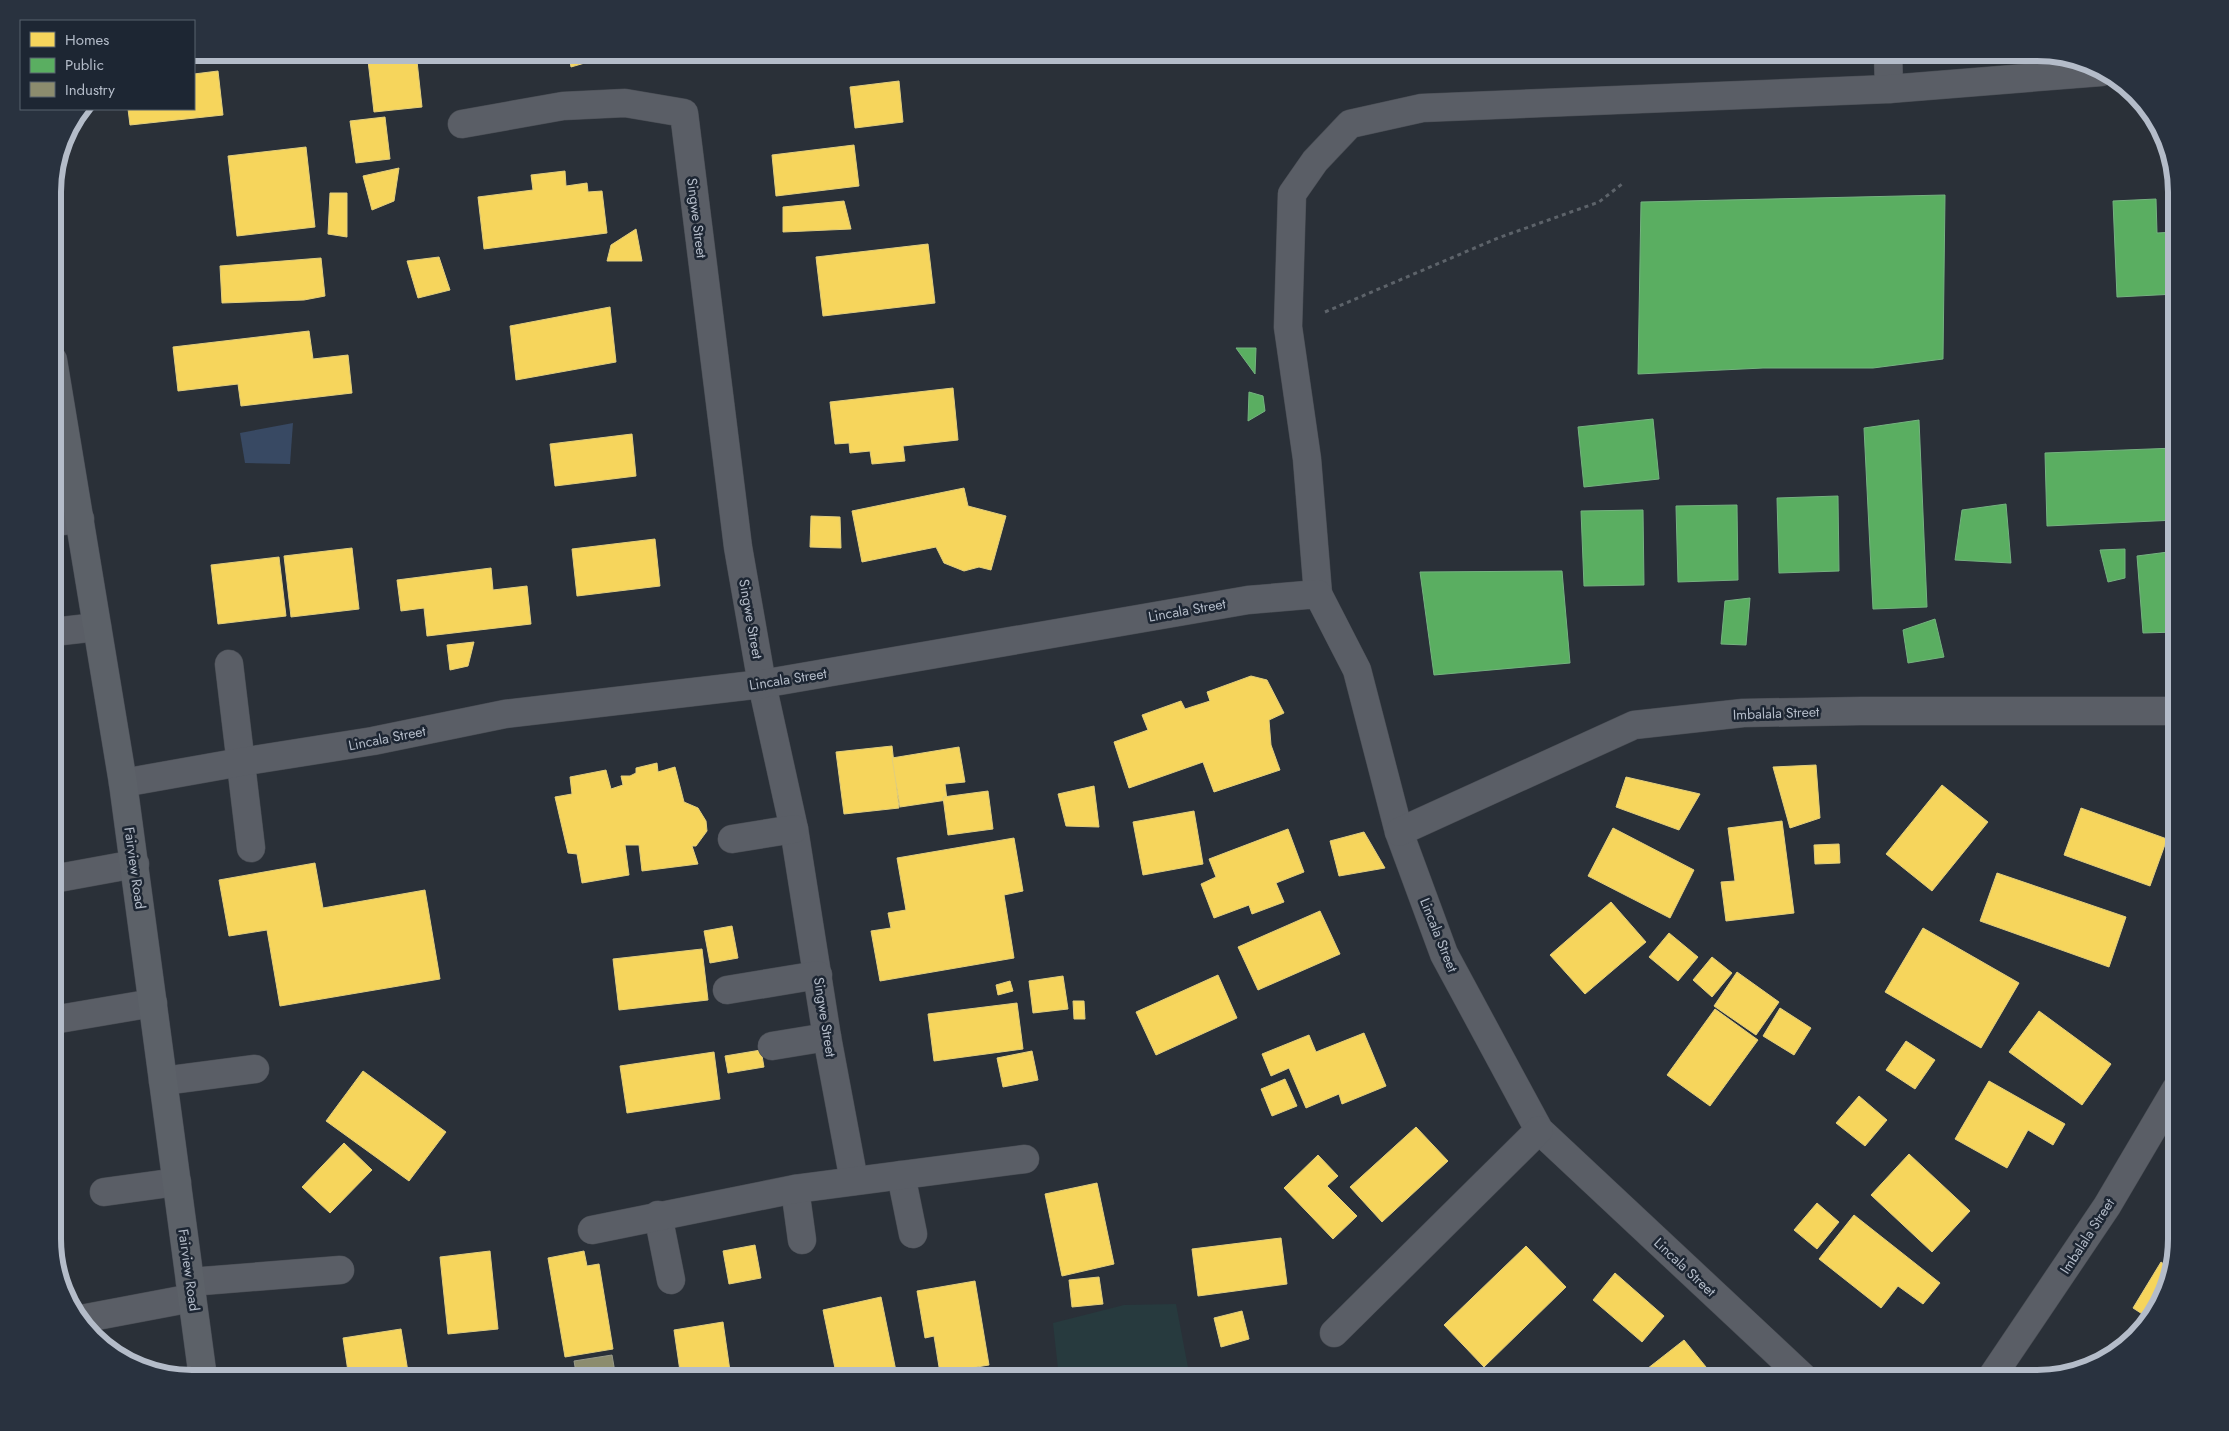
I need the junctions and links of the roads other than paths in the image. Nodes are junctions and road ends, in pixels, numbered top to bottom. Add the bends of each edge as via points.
1 (1889, 61) edge
2 (2090, 73) edge
3 (1890, 88) junction
4 (462, 124) dead end
5 (62, 413) edge
6 (80, 519) junction
7 (62, 521) edge
8 (1318, 594) junction
9 (97, 627) junction
10 (62, 631) edge
11 (229, 664) dead end
12 (762, 684) junction
13 (2168, 711) edge
14 (241, 762) junction
15 (123, 783) junction
16 (794, 829) junction
17 (1399, 832) junction
18 (732, 839) dead end
19 (251, 848) dead end
20 (135, 864) junction
21 (62, 877) edge
22 (818, 975) junction
23 (727, 990) dead end
24 (153, 1003) junction
25 (62, 1018) edge
26 (827, 1037) junction
27 (772, 1046) dead end
28 (256, 1069) dead end
29 (163, 1081) junction
30 (2168, 1103) edge
31 (1539, 1130) junction
32 (1025, 1159) dead end
33 (901, 1175) junction
34 (854, 1181) junction
35 (177, 1182) junction
36 (795, 1189) junction
37 (104, 1192) dead end
38 (658, 1216) junction
39 (592, 1230) dead end
40 (913, 1234) dead end
41 (802, 1240) dead end
42 (340, 1270) dead end
43 (671, 1280) dead end
44 (191, 1290) junction
45 (87, 1317) edge
46 (1334, 1333) dead end
47 (202, 1370) edge
48 (1795, 1370) edge
49 (1996, 1370) edge

1 - 3 street
2 - 3 street
3 - 8 street via 1422,108 1350,124 1315,161 1292,194 1288,327 1308,459
4 - 12 street, Singwe Street via 572,105 625,103 684,113 738,546
5 - 6 main road, Fairview Road
6 - 7 street
6 - 9 main road, Fairview Road
8 - 12 street, Lincala Street via 1248,600
8 - 17 street, Lincala Street via 1357,670
9 - 10 street
9 - 15 main road, Fairview Road
11 - 14 street
12 - 14 street, Lincala Street via 505,714 373,741
12 - 16 street, Singwe Street
13 - 17 street, Imbalala Street via 1743,713 1634,725
14 - 15 street, Lincala Street
14 - 19 street
15 - 20 main road, Fairview Road
16 - 18 street
16 - 22 street, Singwe Street
17 - 31 street, Lincala Street via 1444,954
20 - 21 street
20 - 24 main road, Fairview Road
22 - 23 street
22 - 26 street, Singwe Street
24 - 25 street
24 - 29 main road, Fairview Road
26 - 27 street
26 - 34 street, Singwe Street
28 - 29 street
29 - 35 main road, Fairview Road
30 - 49 street, Imbalala Street via 2107,1206
31 - 46 street
31 - 48 street, Lincala Street
32 - 33 street
33 - 34 street
33 - 40 street
34 - 36 street
35 - 37 street
35 - 44 main road, Fairview Road
36 - 38 street
36 - 41 street
38 - 39 street
38 - 43 street
42 - 44 street
44 - 45 street
44 - 47 main road, Fairview Road

